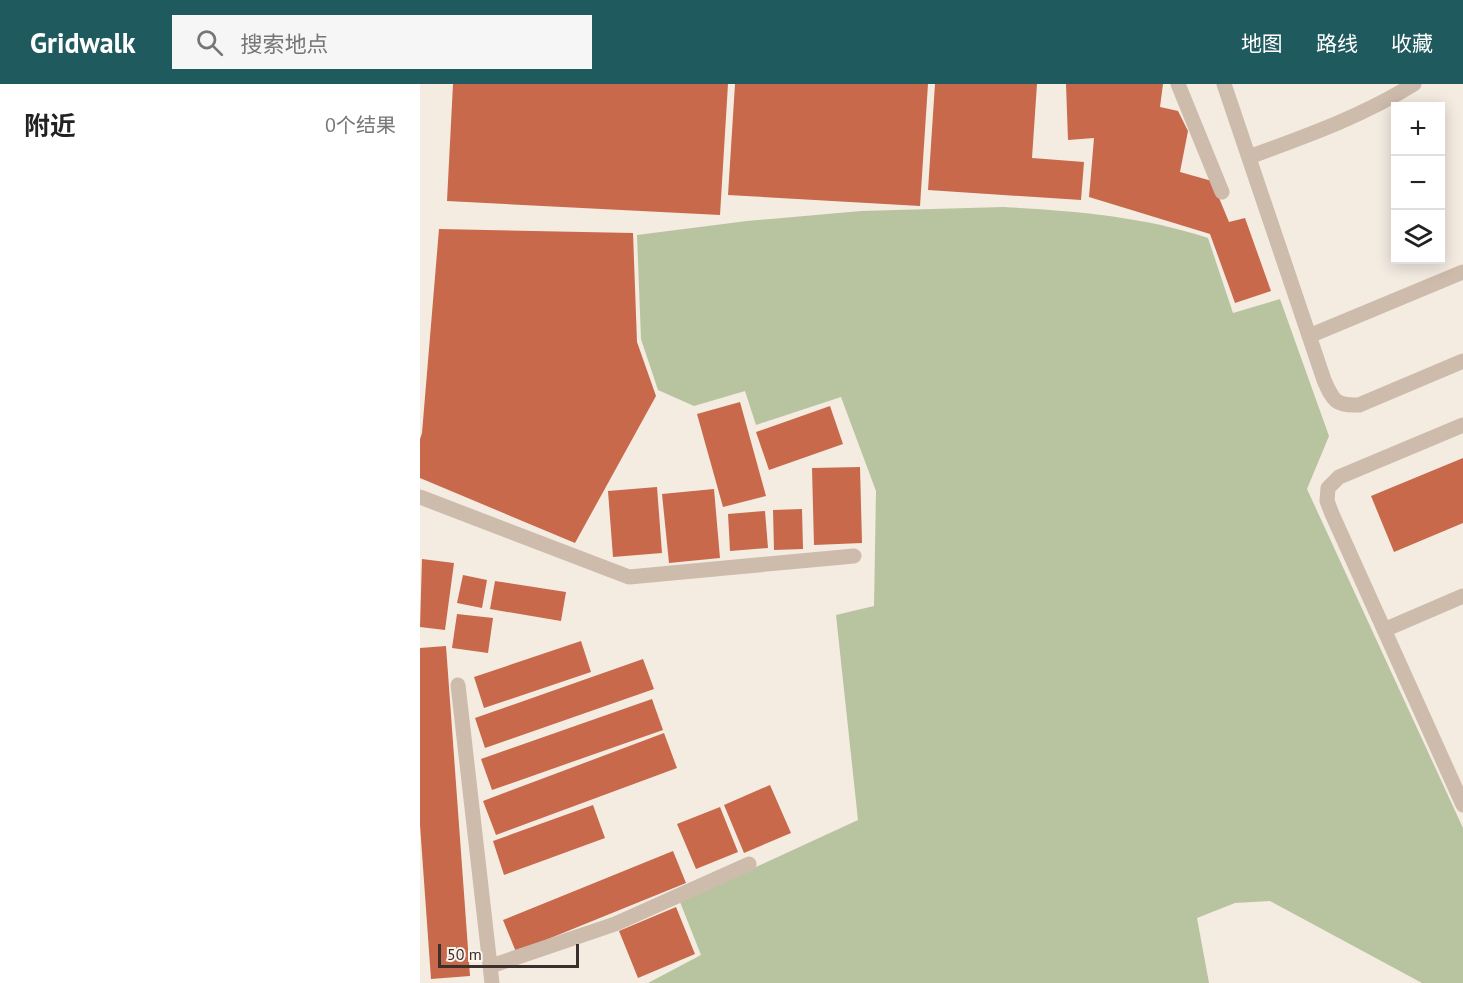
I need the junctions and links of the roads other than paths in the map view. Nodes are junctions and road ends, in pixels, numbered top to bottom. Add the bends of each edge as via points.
1 (1178, 84) edge
2 (1224, 84) edge
3 (1414, 84) edge
4 (1249, 157) junction
5 (1222, 192) dead end
6 (1463, 272) edge
7 (1309, 336) junction
8 (1463, 361) edge
9 (1463, 425) edge
10 (420, 497) edge
11 (854, 556) dead end
12 (1463, 596) edge
13 (1384, 630) junction
14 (458, 685) dead end
15 (1463, 805) edge
16 (749, 864) dead end
17 (491, 966) junction
18 (492, 983) edge

1 - 5 street
2 - 4 street
3 - 4 street via 1344,121
4 - 7 street
6 - 7 street
7 - 8 street via 1332,398 1343,405 1359,405
9 - 13 street via 1339,477 1328,488 1332,514
10 - 11 street via 629,577
12 - 13 street
13 - 15 street
14 - 17 street
16 - 17 street via 615,924
17 - 18 street

